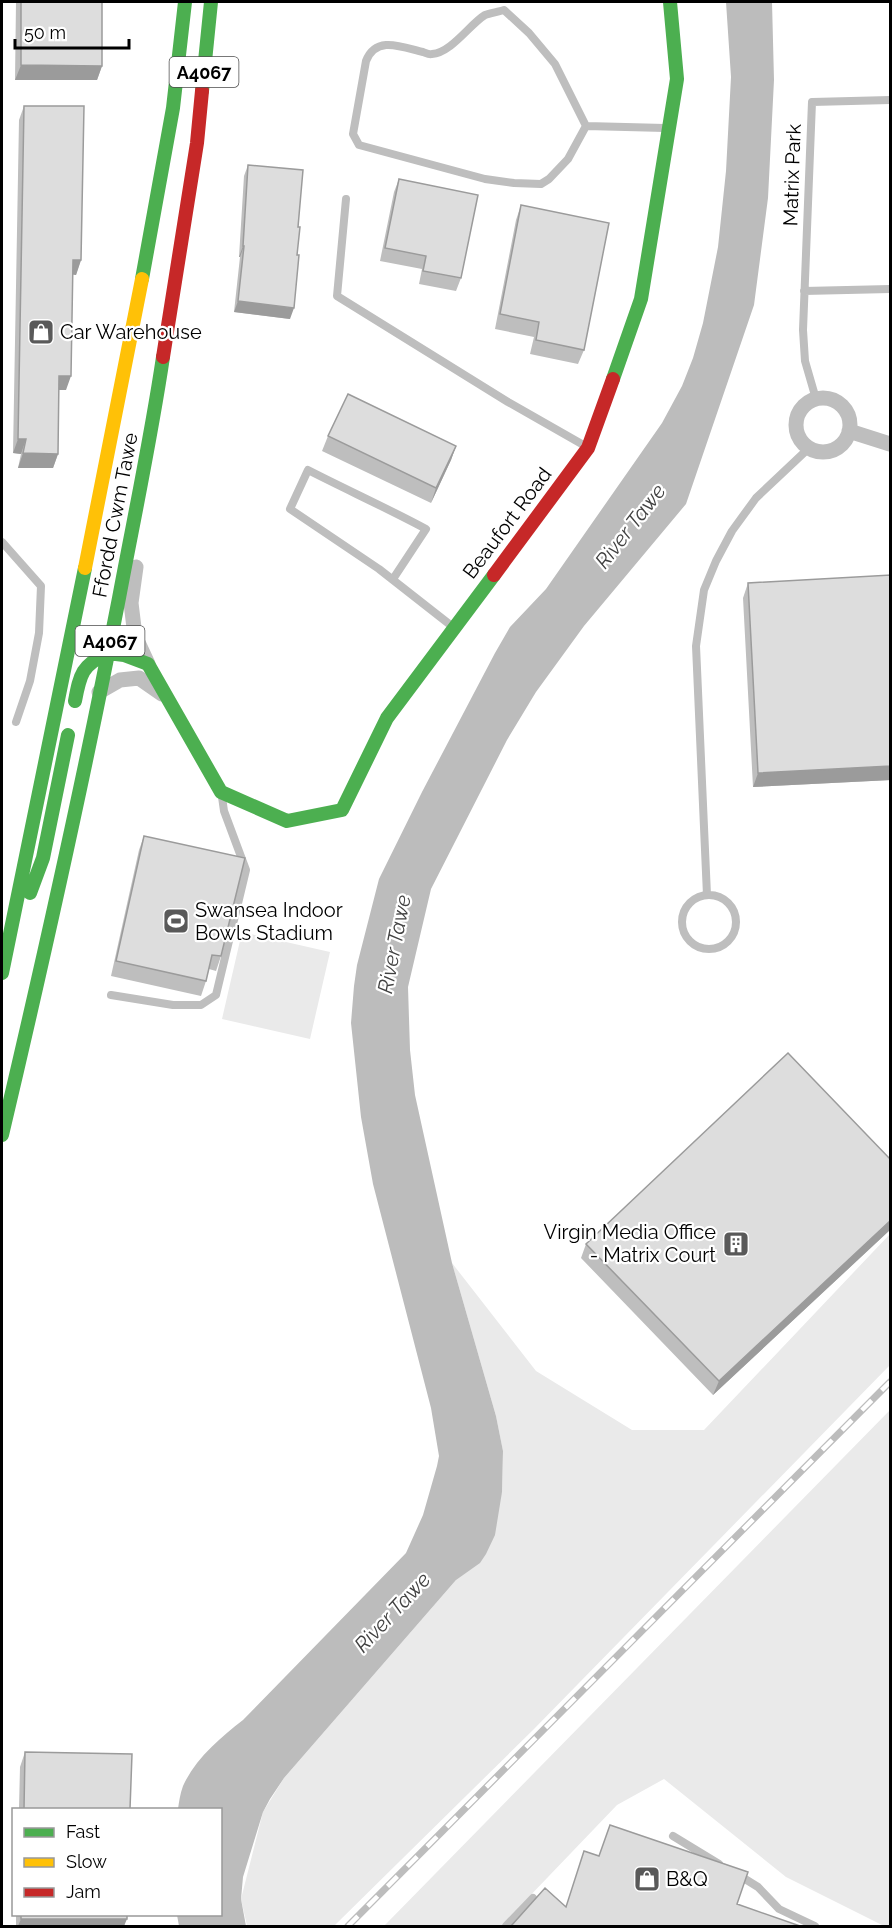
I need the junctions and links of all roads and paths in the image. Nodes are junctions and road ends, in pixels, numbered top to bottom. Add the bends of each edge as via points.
1 (185, 2) edge
2 (211, 2) edge
3 (670, 2) edge
4 (891, 100) edge
5 (586, 126) junction
6 (669, 128) junction
7 (346, 199) dead end
8 (891, 289) edge
9 (804, 291) junction
10 (816, 399) junction
11 (154, 418) junction
12 (849, 431) junction
13 (891, 444) edge
14 (588, 448) junction
15 (809, 448) junction
16 (2, 542) edge
17 (393, 579) junction
18 (455, 628) junction
19 (108, 653) junction
20 (148, 664) junction
21 (99, 692) junction
22 (167, 697) junction
23 (16, 722) dead end
24 (221, 792) junction
25 (707, 895) junction
26 (2, 971) edge
27 (111, 994) dead end
28 (2, 1136) edge
29 (673, 1836) dead end
30 (533, 1898) edge
31 (506, 1926) edge
32 (815, 1926) edge

1 - 26 main road, Ffordd Cwm Tawe / A4067 via 153,221
2 - 11 main road, Ffordd Cwm Tawe / A4067 via 196,143
3 - 6 main road, Beaufort Road via 677,79
4 - 9 lane, Matrix Park via 812,102
5 - 5 lane via 555,64 504,10 486,15 446,49 432,54 393,44 383,44 369,53 353,134 359,146 485,179 541,184 568,159
5 - 6 lane
6 - 14 main road, Beaufort Road via 642,299
7 - 14 lane via 336,296
8 - 9 lane
9 - 10 lane, Matrix Park via 805,361
10 - 12 street via 830,399 842,405 849,417
10 - 15 street via 804,406 796,425
11 - 19 main road, Ffordd Cwm Tawe / A4067
11 - 20 street via 131,603 135,636
12 - 13 street
12 - 15 street via 834,450
14 - 18 main road, Beaufort Road
15 - 25 lane via 756,498 732,531 704,590 696,645
16 - 23 lane via 40,586 39,633 30,681
17 - 17 lane via 290,509 308,470 426,529
17 - 18 lane
18 - 24 main road, Beaufort Road via 387,718 342,810 287,820
19 - 20 main road
19 - 21 main road, Ffordd Cwm Tawe / A4067
19 - 26 main road via 91,660 81,672 44,858
20 - 22 main road
21 - 22 street via 120,680 139,678
21 - 28 main road, Ffordd Cwm Tawe / A4067 via 48,940
22 - 24 main road
24 - 27 lane via 246,870 216,995 201,1005 173,1005
25 - 25 lane via 728,903 736,926 729,940 712,949 689,940 682,920 690,903
29 - 32 lane via 758,1887 779,1909
30 - 31 lane

